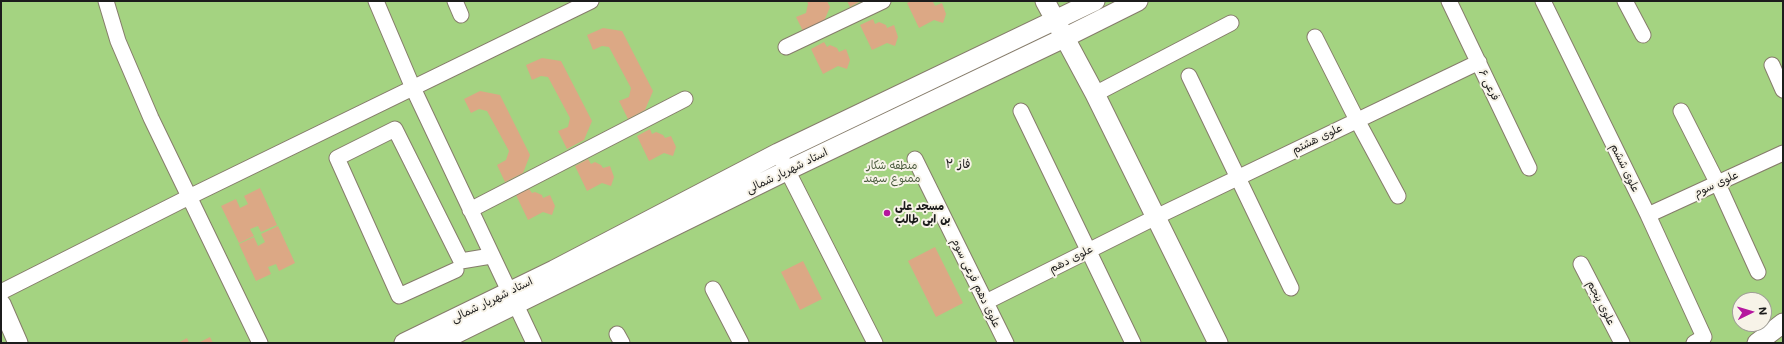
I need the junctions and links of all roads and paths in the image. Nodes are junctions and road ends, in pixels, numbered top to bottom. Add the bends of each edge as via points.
1 (106, 1) edge
2 (376, 1) edge
3 (455, 1) edge
4 (591, 1) edge
5 (883, 1) edge
6 (1045, 1) edge
7 (1095, 1) edge
8 (1138, 1) edge
9 (1449, 1) edge
10 (1543, 1) edge
11 (1625, 1) edge
12 (461, 15) dead end
13 (1054, 20) junction
14 (1231, 23) dead end
15 (1643, 35) dead end
16 (1315, 37) dead end
17 (1064, 38) junction
18 (786, 47) dead end
19 (1478, 62) junction
20 (1772, 65) dead end
21 (1189, 76) dead end
22 (413, 88) junction
23 (1783, 90) edge
24 (1095, 94) junction
25 (685, 99) dead end
26 (1021, 111) dead end
27 (1681, 111) dead end
28 (1357, 120) junction
29 (1783, 152) edge
30 (778, 153) junction
31 (915, 159) dead end
32 (1529, 168) dead end
33 (786, 171) junction
34 (1237, 178) junction
35 (1718, 184) junction
36 (1398, 196) dead end
37 (189, 197) junction
38 (470, 210) junction
39 (1648, 216) junction
40 (1156, 217) junction
41 (1087, 251) junction
42 (490, 256) junction
43 (1581, 264) dead end
44 (456, 270) dead end
45 (1758, 272) dead end
46 (1291, 288) dead end
47 (713, 289) dead end
48 (1, 292) edge
49 (512, 298) junction
50 (986, 302) junction
51 (1, 304) edge
52 (1783, 323) edge
53 (1699, 340) edge
54 (18, 343) edge
55 (260, 343) edge
56 (404, 343) edge
57 (437, 343) edge
58 (534, 343) edge
59 (741, 343) edge
60 (875, 343) edge
61 (1006, 343) edge
62 (1133, 343) edge
63 (1218, 343) edge
64 (1622, 343) edge
65 (1757, 343) edge

1 - 37 street via 118,41
2 - 22 street
3 - 12 street
4 - 22 street
5 - 18 street
6 - 13 street
7 - 13 street, استاد شهریار شمالی
8 - 17 street, استاد شهریار شمالی
9 - 19 street, فرعی ۶
10 - 39 street, علوی ششم
11 - 15 street
13 - 17 street
13 - 30 street, استاد شهریار شمالی
14 - 24 street
16 - 28 street
17 - 24 street
17 - 33 street, استاد شهریار شمالی
19 - 28 street, علوی هشتم
19 - 32 street, فرعی ۶
20 - 23 street
21 - 34 street
22 - 37 street
22 - 38 street
24 - 40 street
25 - 38 street
26 - 41 street
27 - 35 street
28 - 34 street, علوی هشتم
28 - 36 street
29 - 35 street, علوی سوم
30 - 33 street
30 - 49 street, استاد شهریار شمالی via 554,270
31 - 50 street, علوی دهم فرعی سوم
33 - 49 street, استاد شهریار شمالی
33 - 60 street
34 - 40 street, علوی هشتم
34 - 46 street
35 - 39 street, علوی سوم
35 - 45 street
37 - 48 street
37 - 55 street
38 - 42 street
39 - 53 street, علوی ششم
40 - 41 street, علوی دهم
40 - 63 street
41 - 50 street, علوی دهم
41 - 62 street
42 - 44 street via 462,261 395,129 337,158 399,296
42 - 49 street
43 - 64 street, علوی پنجم
47 - 59 street
49 - 56 street, استاد شهریار شمالی
49 - 57 street, استاد شهریار شمالی
49 - 58 street
50 - 61 street, علوی دهم فرعی سوم
51 - 54 street
52 - 65 street

